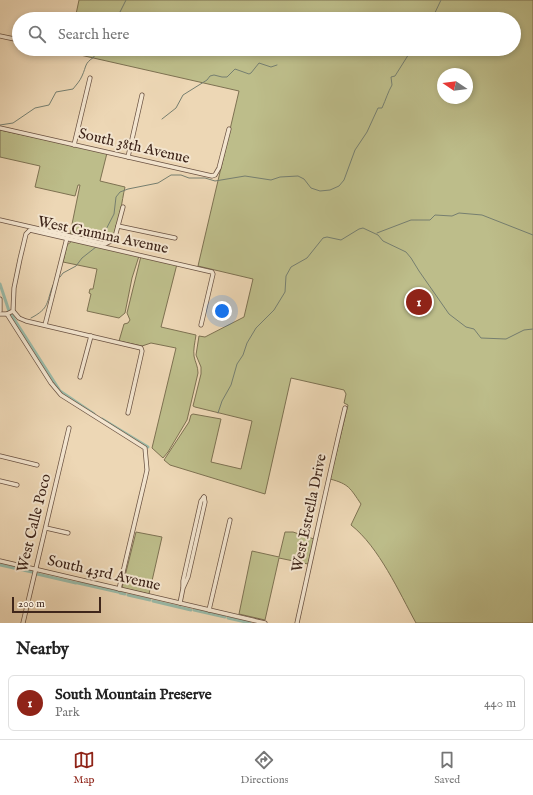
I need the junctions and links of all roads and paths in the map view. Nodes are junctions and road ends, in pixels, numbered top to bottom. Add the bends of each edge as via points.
1 (0, 36) edge
2 (12, 39) edge
3 (90, 78) dead end
4 (142, 95) dead end
5 (0, 128) edge
6 (229, 129) dead end
7 (74, 145) junction
8 (128, 157) junction
9 (123, 207) dead end
10 (0, 220) edge
11 (118, 226) junction
12 (67, 238) junction
13 (175, 238) dead end
14 (0, 299) edge
15 (0, 310) edge
16 (11, 313) junction
17 (0, 314) edge
18 (45, 325) junction
19 (201, 325) dead end
20 (91, 336) junction
21 (80, 377) dead end
22 (345, 408) dead end
23 (128, 413) dead end
24 (69, 428) dead end
25 (0, 456) edge
26 (37, 465) dead end
27 (0, 481) edge
28 (17, 485) dead end
29 (230, 520) dead end
30 (46, 528) junction
31 (68, 533) dead end
32 (0, 561) edge
33 (35, 569) junction
34 (183, 588) junction
35 (120, 589) junction
36 (180, 603) junction
37 (209, 610) junction
38 (23, 623) edge
39 (265, 623) edge
40 (297, 623) edge

1 - 2 street
3 - 7 street
4 - 8 street
5 - 7 street, South 38th Avenue
6 - 8 street, South 38th Avenue via 219,168 212,176
7 - 8 street, South 38th Avenue
9 - 11 street
10 - 11 street via 105,244 115,237
11 - 13 street
12 - 16 street, West Gumina Avenue via 30,230 26,234
12 - 18 street
12 - 19 street, West Gumina Avenue via 212,272
14 - 15 street
16 - 17 street
16 - 18 street via 19,318
16 - 35 street via 51,383 61,395 145,448 147,470
18 - 20 street
20 - 21 street
20 - 23 street via 141,348
22 - 40 street, West Estrella Drive
24 - 30 street, West Calle Poco
25 - 26 street
27 - 28 street
29 - 37 street
30 - 31 street
30 - 33 street, West Calle Poco
32 - 33 street, South 43rd Avenue
33 - 35 street, South 43rd Avenue
33 - 38 street, West Calle Poco
34 - 34 street via 188,576 204,497 201,501
34 - 36 street
35 - 36 street, South 43rd Avenue
36 - 37 street, South 43rd Avenue
37 - 39 street, South 43rd Avenue

